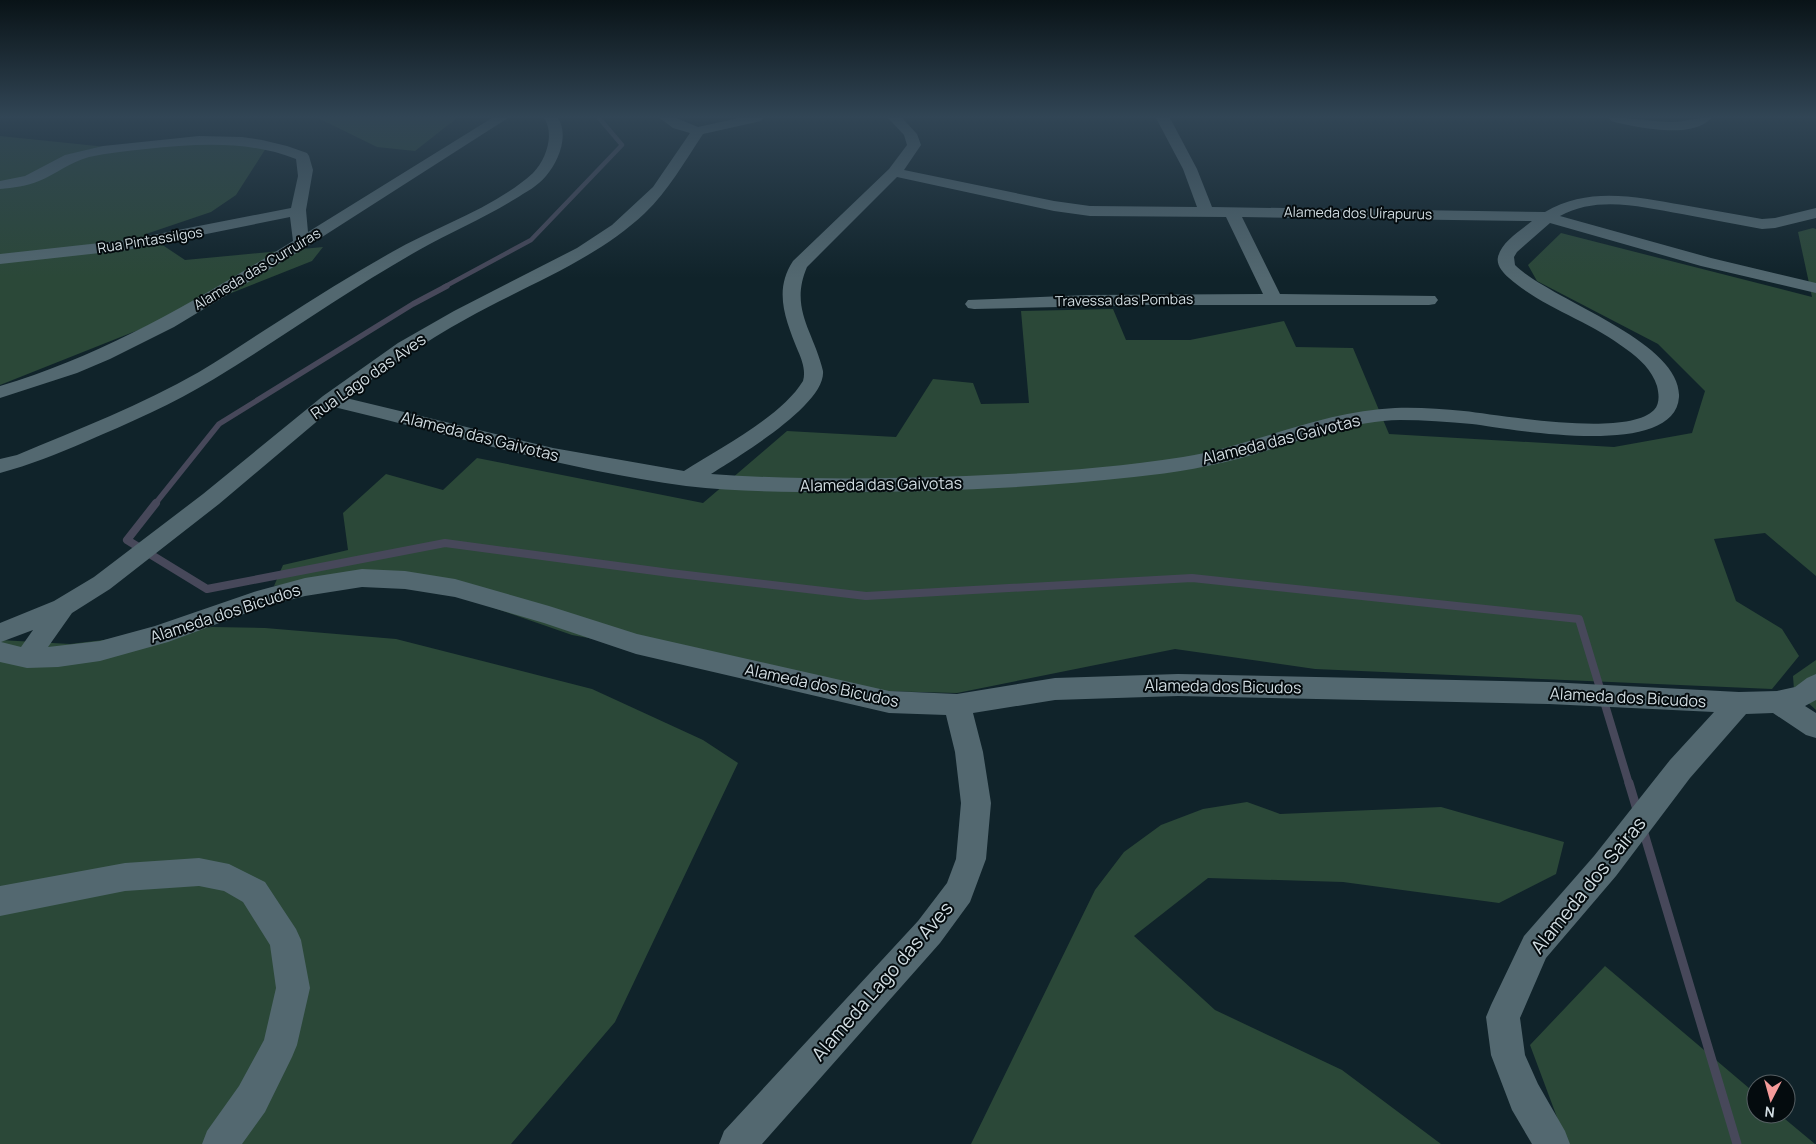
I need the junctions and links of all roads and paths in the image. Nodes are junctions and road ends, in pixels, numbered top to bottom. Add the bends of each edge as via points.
1 (46, 171) edge
2 (306, 171) edge
3 (416, 171) edge
4 (542, 171) edge
5 (671, 171) edge
6 (1191, 171) edge
7 (894, 172) joint
8 (0, 185) edge
9 (298, 211) junction
10 (1206, 211) junction
11 (1231, 211) junction
12 (1816, 213) edge
13 (1546, 217) junction
14 (302, 243) junction
15 (0, 259) edge
16 (1816, 288) edge
17 (1274, 298) junction
18 (1429, 300) dead end
19 (974, 304) dead end
20 (0, 392) edge
21 (330, 400) junction
22 (24, 460) junction
23 (0, 466) edge
24 (0, 478) edge
25 (688, 478) junction
26 (63, 607) junction
27 (0, 633) edge
28 (0, 652) edge
29 (26, 658) junction
30 (1816, 685) edge
31 (1777, 702) junction
32 (1739, 703) junction
33 (958, 705) junction
34 (1816, 728) edge
35 (0, 901) edge
36 (220, 1144) edge
37 (737, 1144) edge
38 (1552, 1144) edge

1 - 8 street via 37,177
2 - 9 street
3 - 14 street, Alameda das Curruíras
4 - 22 street via 492,207 414,246 335,292 207,375 134,414
5 - 21 street, Rua Lago das Aves via 640,210 618,228 583,251 460,314 404,347
6 - 10 street
7 - 10 street, Alameda dos Uírapurus via 1090,211
7 - 25 street via 800,266 792,280 789,300 813,366 814,380 804,396 773,422
9 - 14 street
9 - 15 street, Rua Pintassilgos via 127,245
10 - 11 street, Alameda dos Uírapurus
11 - 13 street, Alameda dos Uírapurus
11 - 17 street
12 - 13 street, Alameda das Gaivotas via 1762,224 1630,200 1601,199 1572,205
13 - 16 street, Alameda dos Uírapurus via 1707,262
13 - 25 street, Alameda das Gaivotas via 1512,246 1506,256 1508,265 1516,276 1625,339 1655,363 1666,379 1670,394 1662,414 1640,424 1610,430 1571,430 1432,415 1380,415 1353,418 1240,452 1197,461 1088,475 869,486 761,484
14 - 20 street, Alameda das Curruíras via 198,306 106,356
17 - 18 street, Travessa das Pombas
17 - 19 street, Travessa das Pombas
21 - 25 street, Alameda das Gaivotas via 587,461
21 - 26 street, Rua Lago das Aves via 145,550 102,583
22 - 23 street
22 - 24 street
26 - 27 street, Rua Lago das Aves
26 - 29 street
28 - 29 street, Alameda dos Bicudos
29 - 33 street, Alameda dos Bicudos via 100,650 159,635 305,586 362,578 406,580 464,591 636,644 889,702
30 - 31 street, Alameda dos Bicudos via 1803,696
31 - 32 street, Alameda dos Bicudos
31 - 34 street
32 - 33 street, Alameda dos Bicudos via 1549,692 1178,685 1055,689
32 - 38 street, Alameda dos Sairas via 1680,769 1605,866 1535,947 1503,1017 1508,1055 1525,1098
33 - 37 street, Alameda Lago das Aves via 976,803 971,858 959,892 929,932
35 - 36 street via 126,878 199,872 229,878 254,892 285,940 293,988 280,1045 252,1099

